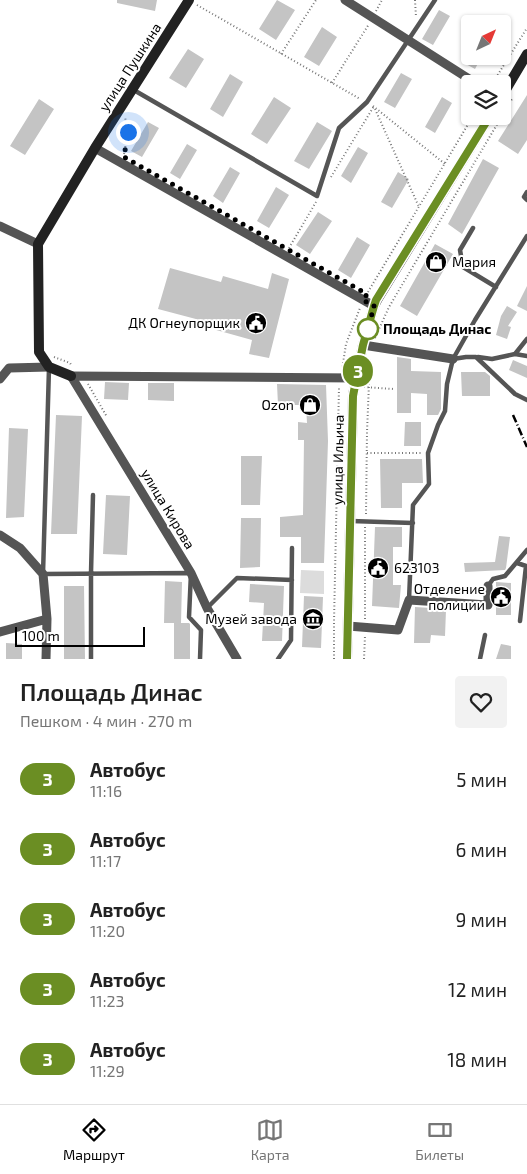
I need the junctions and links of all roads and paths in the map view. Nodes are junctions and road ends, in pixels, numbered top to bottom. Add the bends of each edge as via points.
1 (316, 0) edge
2 (345, 0) edge
3 (382, 0) edge
4 (415, 0) edge
5 (435, 0) edge
6 (191, 2) edge
7 (373, 17) junction
8 (417, 27) junction
9 (527, 28) edge
10 (408, 41) junction
11 (281, 54) junction
12 (527, 54) edge
13 (463, 75) edge
14 (498, 75) edge
15 (511, 81) edge
16 (332, 83) junction
17 (132, 89) junction
18 (367, 102) junction
19 (374, 106) junction
20 (119, 122) dead end
21 (468, 125) edge
22 (484, 125) edge
23 (497, 125) edge
24 (95, 148) junction
25 (124, 157) dead end
26 (445, 164) junction
27 (527, 192) edge
28 (527, 200) edge
29 (419, 207) junction
30 (0, 226) edge
31 (474, 228) dead end
32 (527, 236) edge
33 (38, 244) junction
34 (496, 287) junction
35 (363, 300) junction
36 (374, 306) junction
37 (527, 339) edge
38 (368, 346) junction
39 (515, 354) junction
40 (527, 356) edge
41 (54, 357) dead end
42 (476, 357) junction
43 (454, 359) junction
44 (49, 367) junction
45 (5, 368) edge
46 (76, 376) junction
47 (340, 378) junction
48 (0, 379) edge
49 (356, 382) junction
50 (369, 387) junction
51 (394, 389) dead end
52 (527, 400) edge
53 (108, 418) dead end
54 (366, 453) junction
55 (428, 453) junction
56 (93, 495) dead end
57 (350, 521) junction
58 (366, 521) junction
59 (413, 523) junction
60 (1, 537) edge
61 (292, 548) dead end
62 (527, 550) edge
63 (517, 563) junction
64 (91, 573) junction
65 (190, 573) junction
66 (43, 574) junction
67 (292, 580) junction
68 (488, 586) joint
69 (409, 600) junction
70 (207, 608) junction
71 (47, 619) junction
72 (520, 621) dead end
73 (348, 626) junction
74 (365, 627) junction
75 (0, 632) edge
76 (485, 635) dead end
77 (46, 659) edge
78 (91, 659) edge
79 (200, 659) edge
80 (237, 659) edge
81 (278, 659) edge
82 (334, 659) edge
83 (347, 659) edge
84 (364, 659) edge
85 (480, 659) edge

1 - 11 path
2 - 7 street
3 - 7 path
4 - 8 path
5 - 8 lane
6 - 11 path
6 - 17 street, улица Пушкина
7 - 10 street
7 - 16 path
8 - 10 lane
9 - 14 path
10 - 13 street
10 - 18 lane
11 - 16 path
12 - 15 street
16 - 18 path
17 - 18 lane via 317,196 339,128
17 - 24 street, улица Пушкина
18 - 19 path
19 - 26 path
19 - 29 path
20 - 25 path via 124,114 128,132
21 - 26 path
22 - 36 street, улица Ильича
23 - 38 path
24 - 33 street, улица Пушкина
24 - 35 street
26 - 29 path
27 - 28 lane via 524,197
29 - 35 path
30 - 33 street
31 - 34 lane via 460,250 463,267
32 - 34 lane
33 - 44 street via 39,352
34 - 43 lane
35 - 36 street
35 - 47 path via 346,344
36 - 38 street, улица Ильича
37 - 39 lane
38 - 43 street
38 - 49 street, улица Ильича
38 - 50 path
39 - 40 lane
39 - 42 lane via 492,359
41 - 46 path via 70,363
42 - 43 lane
42 - 52 lane via 515,394
43 - 55 lane via 446,384 446,411
44 - 45 street
44 - 46 street
44 - 66 lane
45 - 48 street
46 - 47 street
46 - 53 path via 89,386
46 - 65 street, улица Кирова
47 - 49 street
47 - 82 path
49 - 50 path
49 - 57 street, улица Ильича
50 - 51 path
50 - 54 path
54 - 55 path
54 - 58 path
55 - 59 lane via 429,484 413,505
56 - 64 lane
57 - 58 lane
57 - 73 street, улица Ильича
58 - 59 lane
58 - 74 path
59 - 69 lane
60 - 66 street via 20,548
61 - 67 lane
62 - 63 lane
63 - 68 lane via 505,576 493,579
63 - 72 lane via 526,566
64 - 65 lane
64 - 66 lane
64 - 78 lane
65 - 70 street, улица Кирова
65 - 79 lane via 189,617 201,630
66 - 71 street
67 - 70 lane via 237,578
67 - 81 lane via 291,640
68 - 69 street via 488,605
69 - 74 street via 398,630
70 - 80 street, улица Кирова
71 - 75 street
71 - 77 street
73 - 74 street
73 - 83 street, улица Ильича
74 - 84 path
76 - 85 lane

